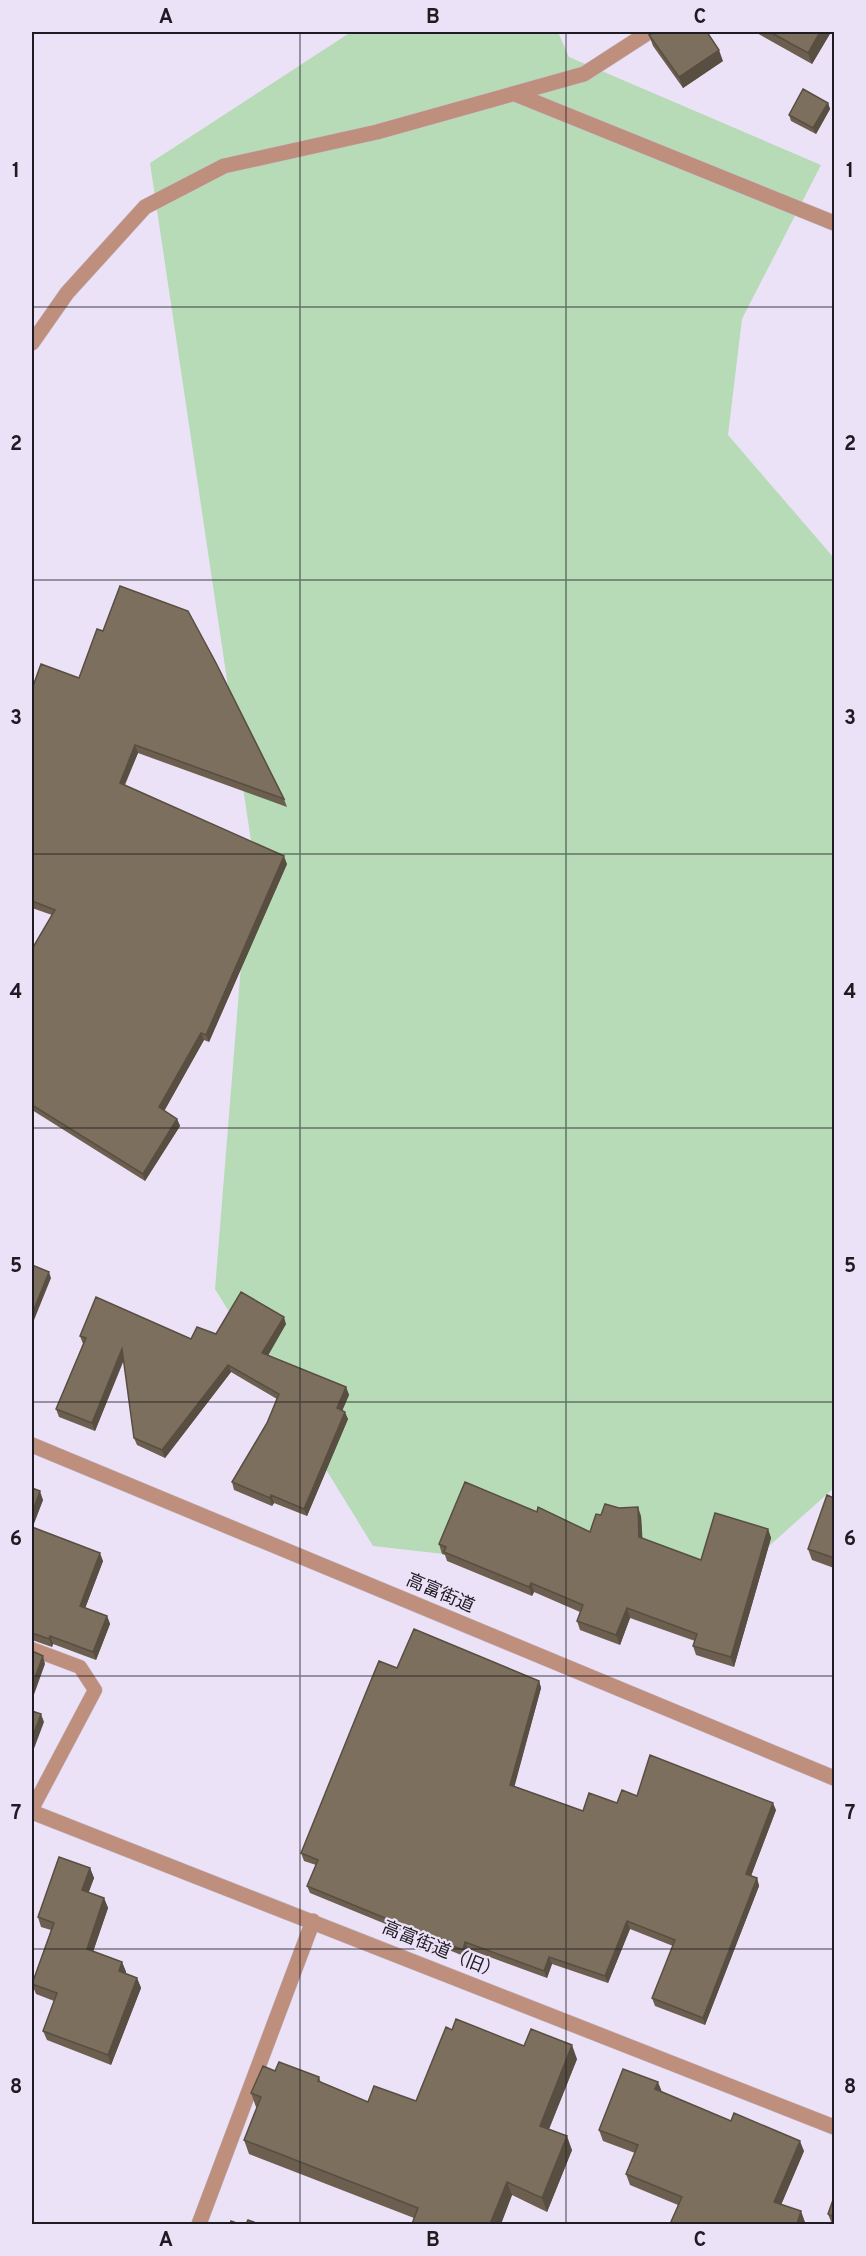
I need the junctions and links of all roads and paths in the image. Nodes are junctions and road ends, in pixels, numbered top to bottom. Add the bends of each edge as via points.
1 (649, 32) edge
2 (515, 94) junction
3 (834, 223) edge
4 (32, 343) edge
5 (32, 1445) edge
6 (32, 1649) edge
7 (834, 1778) edge
8 (32, 1811) edge
9 (313, 1921) junction
10 (834, 2127) edge
11 (199, 2224) edge

1 - 2 street via 584,74
2 - 3 street
2 - 4 street via 377,132 224,166 145,207 67,293
5 - 7 street, 高富街道
6 - 8 lane via 80,1668 95,1690
8 - 9 street, 高富街道（旧）
9 - 10 street, 高富街道（旧）
9 - 11 street

